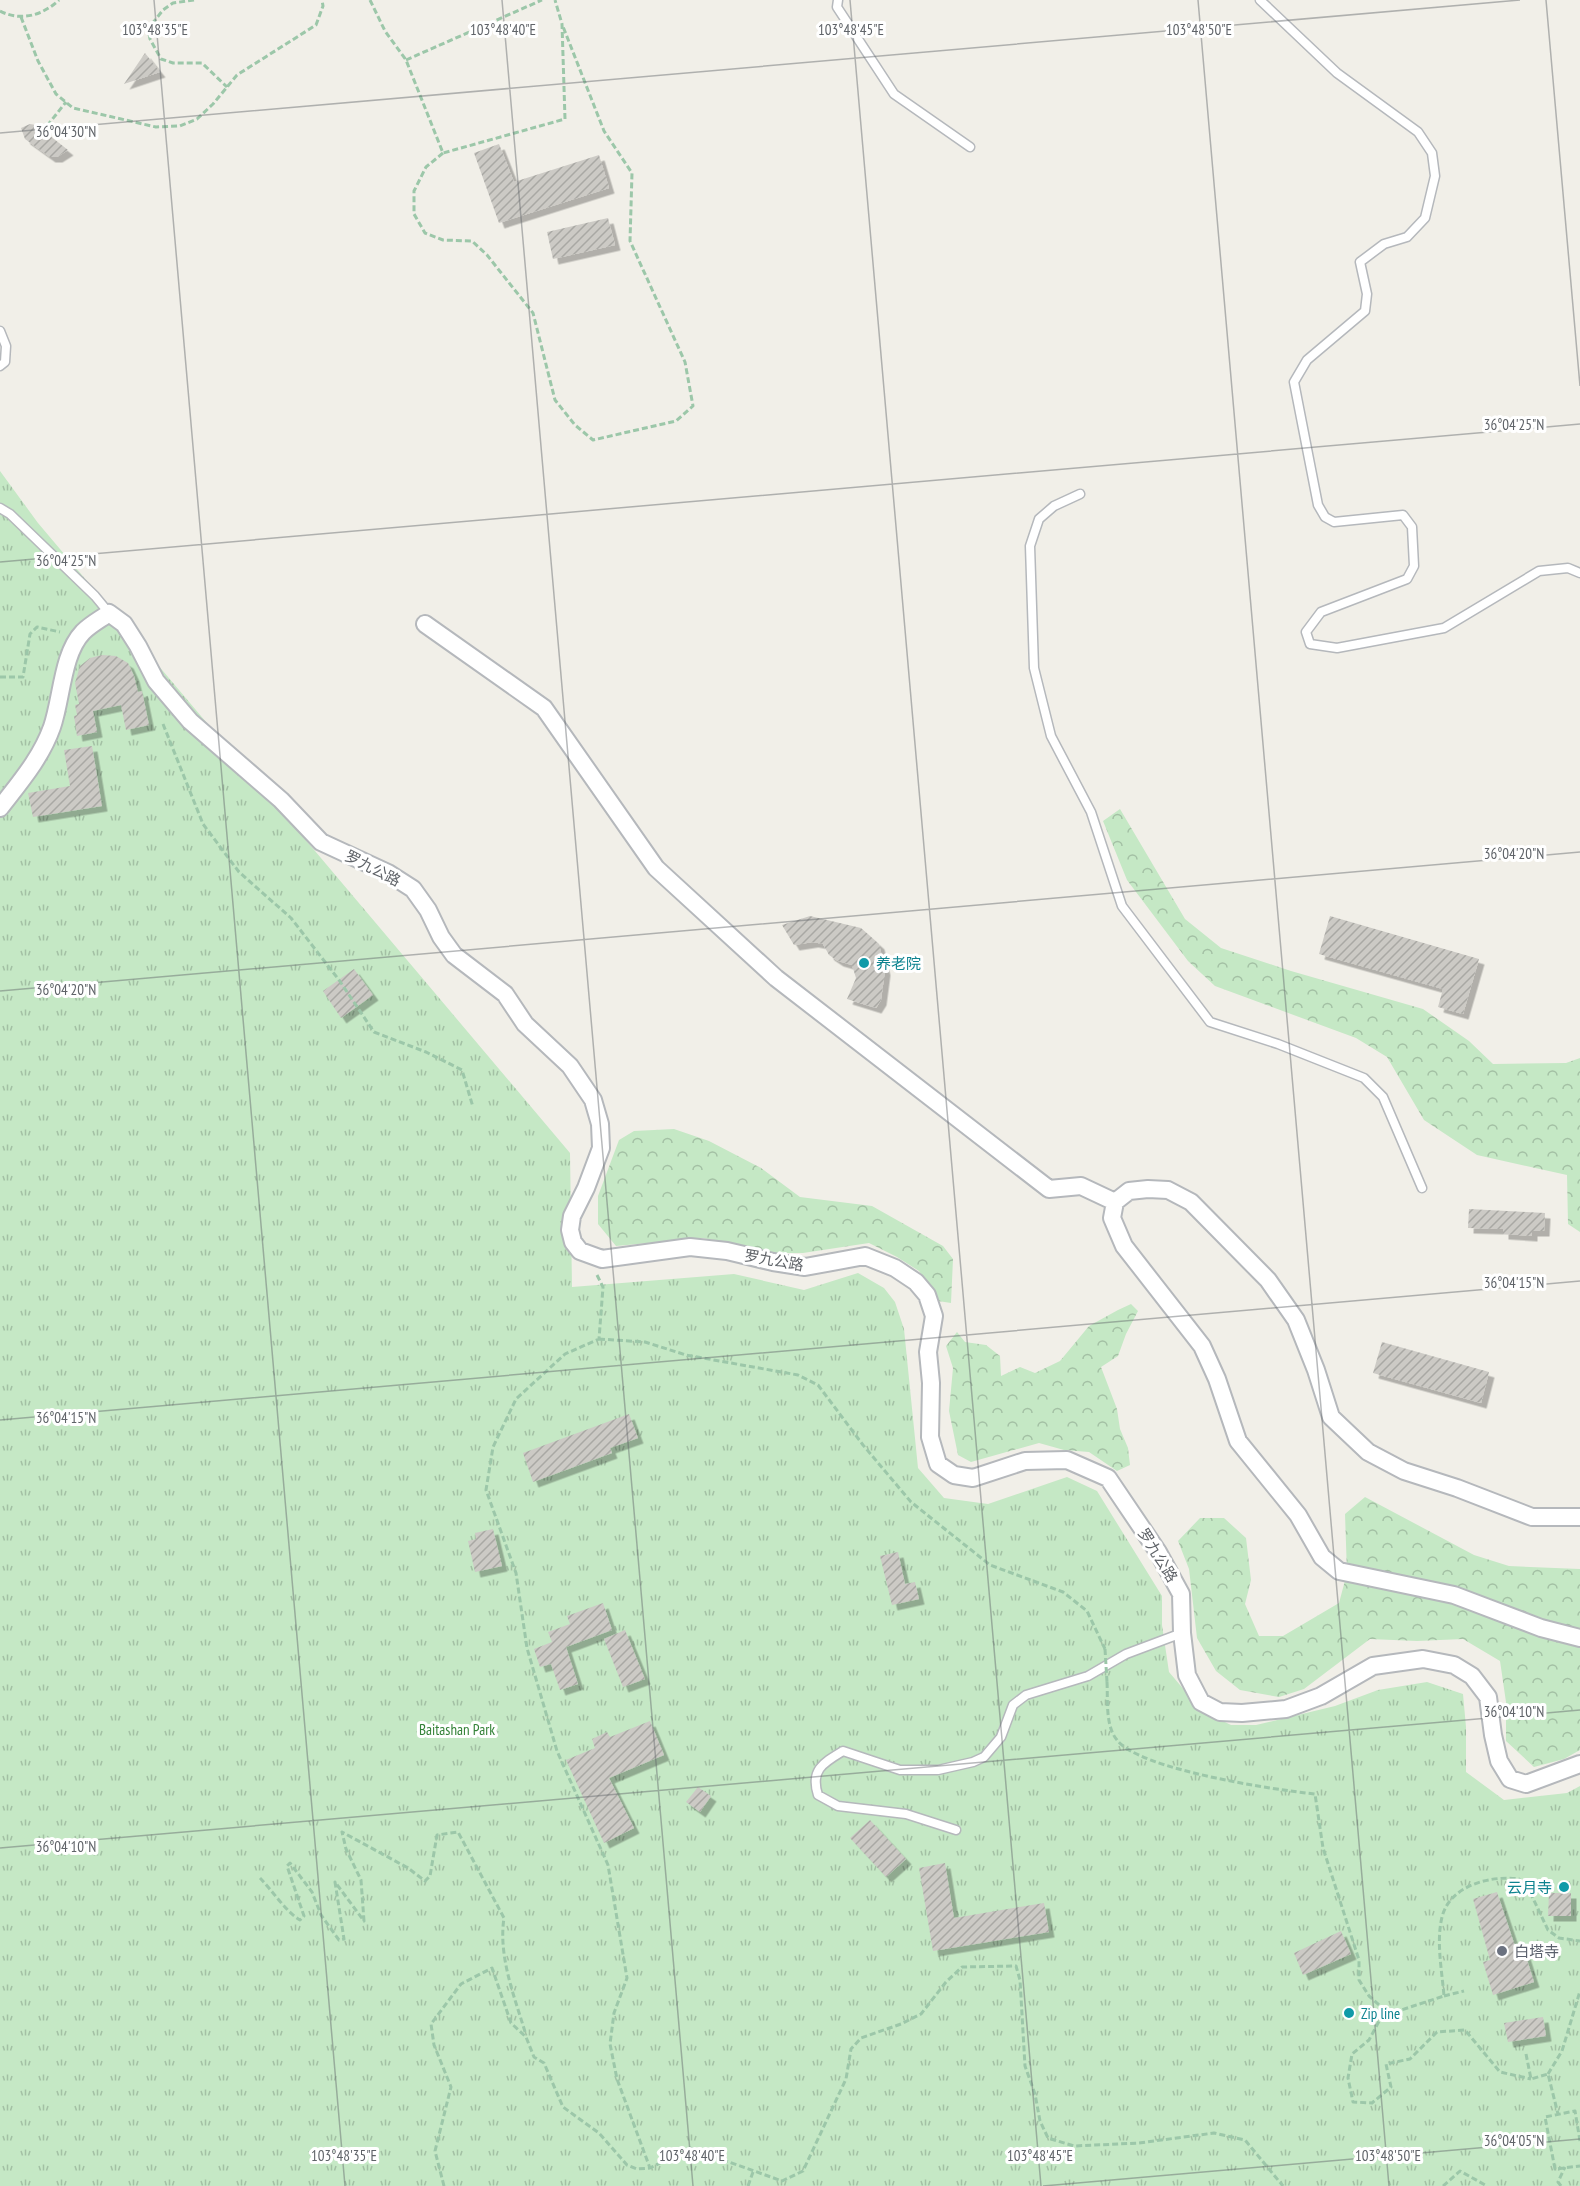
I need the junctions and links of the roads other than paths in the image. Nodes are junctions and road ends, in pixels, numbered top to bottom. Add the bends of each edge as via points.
1 (838, 0) edge
2 (1260, 0) edge
3 (970, 147) dead end
4 (0, 331) edge
5 (0, 366) edge
6 (1080, 494) dead end
7 (0, 508) edge
8 (1580, 573) edge
9 (109, 613) junction
10 (425, 624) dead end
11 (0, 808) edge
12 (1422, 1188) dead end
13 (1115, 1202) junction
14 (1580, 1517) edge
15 (1182, 1633) junction
16 (1580, 1638) edge
17 (1580, 1764) edge
18 (956, 1830) dead end

1 - 3 lane via 837,7 894,94
2 - 8 lane via 1337,73 1419,132 1432,153 1435,176 1425,218 1407,237 1384,244 1360,262 1367,294 1365,311 1307,360 1294,382 1318,505 1325,517 1334,522 1403,515 1412,527 1414,566 1407,579 1321,612 1306,632 1310,644 1336,648 1444,628 1539,571 1568,568
4 - 5 lane via 6,346 5,362
6 - 12 lane via 1054,506 1040,519 1030,546 1034,668 1051,736 1091,812 1122,906 1210,1022 1364,1078 1383,1097
7 - 9 lane, 罗九公路
9 - 11 street via 80,636 70,654 52,728 32,767
9 - 15 street, 罗九公路 via 124,624 156,681 190,721 280,800 321,842 388,873 412,889 454,955 505,993 525,1024 570,1066 593,1100 600,1124 601,1148 572,1215 570,1230 580,1251 602,1259 690,1248 727,1251 805,1267 865,1256 895,1268 927,1295 933,1316 928,1352 930,1437 938,1464 954,1475 973,1478 1025,1461 1067,1460 1108,1478 1181,1594
10 - 13 street via 544,708 656,868 776,978 1049,1189 1081,1186
13 - 14 street via 1129,1191 1148,1189 1168,1190 1191,1202 1268,1280 1296,1320 1330,1417 1368,1452 1404,1471 1532,1517
13 - 16 street via 1112,1218 1124,1246 1202,1346 1238,1441 1298,1515 1322,1557 1339,1571 1454,1595 1541,1629
15 - 17 street, 罗九公路 via 1186,1675 1201,1702 1220,1712 1286,1709 1321,1696 1373,1666 1423,1659 1454,1665 1472,1676 1488,1697 1499,1761 1510,1779 1526,1784
15 - 18 lane via 1125,1654 1088,1676 1026,1695 1013,1705 1001,1737 984,1757 938,1770 900,1770 843,1751 824,1762 817,1772 814,1783 819,1795 838,1806 906,1814

